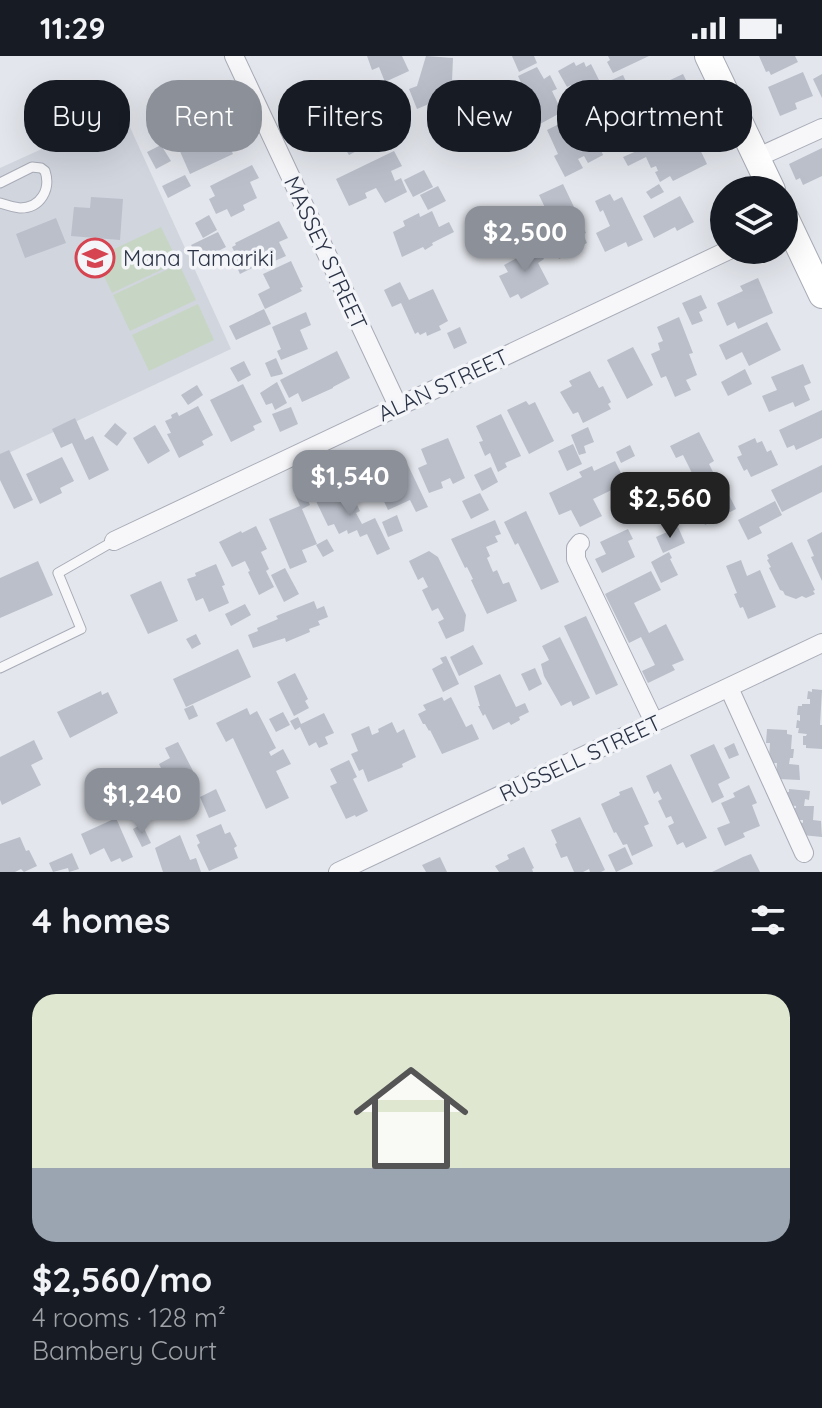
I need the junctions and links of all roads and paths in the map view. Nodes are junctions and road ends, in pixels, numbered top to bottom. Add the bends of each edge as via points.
1 (234, 56) edge
2 (708, 56) edge
3 (822, 128) edge
4 (756, 158) junction
5 (765, 176) edge
6 (0, 183) edge
7 (0, 203) edge
8 (798, 246) edge
9 (710, 259) edge
10 (822, 295) edge
11 (398, 406) junction
12 (114, 541) joint
13 (580, 543) dead end
14 (822, 643) edge
15 (0, 668) edge
16 (729, 688) junction
17 (654, 722) junction
18 (804, 853) dead end
19 (338, 872) edge

1 - 11 street, MASSEY STREET
2 - 4 main road
3 - 4 street
4 - 5 main road
6 - 7 lane via 32,167 47,175 45,193 35,204 17,208
8 - 10 main road
9 - 11 street, ALAN STREET
11 - 12 street, ALAN STREET
12 - 15 lane via 58,573 81,629
13 - 17 street via 576,559
14 - 16 street, RUSSELL STREET
16 - 17 street, RUSSELL STREET
16 - 18 street
17 - 19 street, RUSSELL STREET

